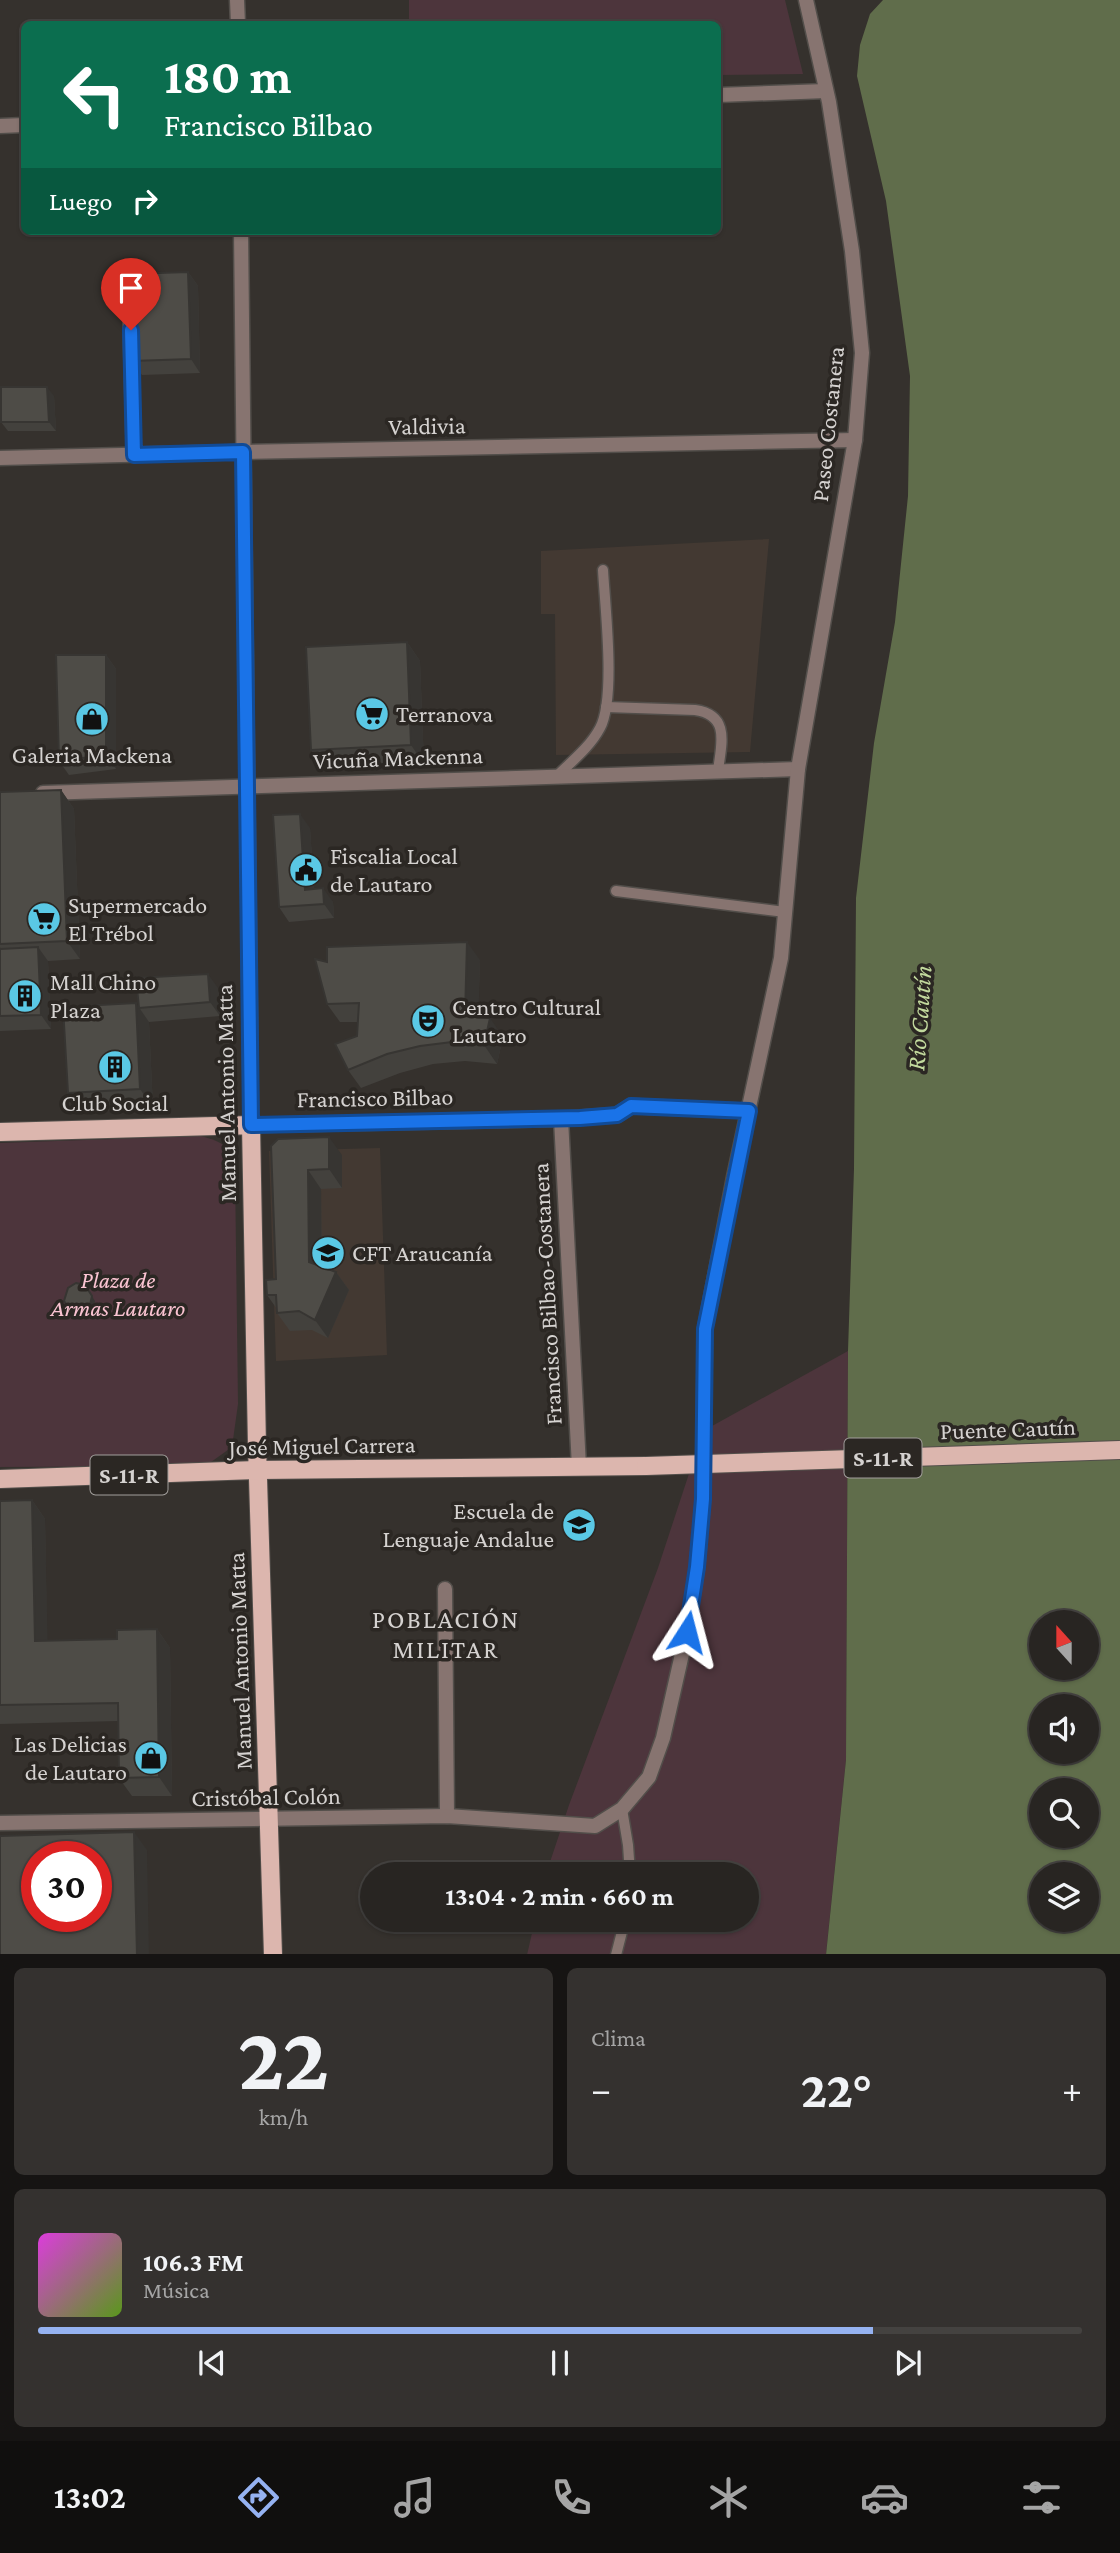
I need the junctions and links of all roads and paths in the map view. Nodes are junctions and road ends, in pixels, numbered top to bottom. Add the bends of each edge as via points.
1 (237, 0) edge
2 (806, 0) edge
3 (238, 21) edge
4 (826, 91) junction
5 (721, 95) edge
6 (21, 125) edge
7 (0, 126) edge
8 (241, 235) edge
9 (130, 305) edge
10 (855, 440) junction
11 (243, 452) junction
12 (134, 455) junction
13 (0, 458) edge
14 (603, 570) dead end
15 (606, 707) junction
16 (798, 769) junction
17 (718, 771) junction
18 (557, 776) junction
19 (247, 786) junction
20 (34, 793) edge
21 (616, 891) dead end
22 (785, 912) junction
23 (749, 1111) junction
24 (561, 1119) junction
25 (251, 1125) junction
26 (0, 1132) edge
27 (1120, 1450) edge
28 (646, 1466) joint
29 (579, 1467) junction
30 (258, 1470) junction
31 (0, 1479) edge
32 (445, 1589) dead end
33 (622, 1809) junction
34 (447, 1816) junction
35 (270, 1820) junction
36 (0, 1824) edge
37 (629, 1862) edge
38 (622, 1932) edge
39 (273, 1954) edge
40 (616, 1954) edge

1 - 3 street
2 - 4 street, Paseo Costanera
4 - 5 street
4 - 10 street, Paseo Costanera via 852,251 862,353
6 - 7 street
8 - 11 street, Manuel Antonio Matta
9 - 12 street
10 - 11 street, Valdivia
10 - 16 street, Paseo Costanera
11 - 12 street, Valdivia
11 - 19 street, Manuel Antonio Matta
12 - 13 street, Valdivia
14 - 15 lane
15 - 17 lane via 708,713 723,734
15 - 18 lane via 593,740
16 - 17 street, Vicuña Mackenna
16 - 22 street, Paseo Costanera
17 - 18 street, Vicuña Mackenna
18 - 19 street, Vicuña Mackenna
19 - 20 street, Vicuña Mackenna
19 - 25 street, Manuel Antonio Matta
21 - 22 lane
22 - 23 street, Paseo Costanera via 781,958
23 - 24 street, Francisco Bilbao via 631,1106 617,1115
23 - 33 street, Paseo Costanera via 705,1329 703,1499 687,1632 663,1738 649,1777
24 - 25 street, Francisco Bilbao
24 - 29 street, Francisco Bilbao-Costanera
25 - 26 main road, Francisco Bilbao
25 - 30 main road, Manuel Antonio Matta
27 - 28 main road, Puente Cautín / S-11-R, bridge
28 - 29 main road, José Miguel Carrera / S-11-R
29 - 30 main road, José Miguel Carrera / S-11-R
30 - 31 main road, José Miguel Carrera / S-11-R
30 - 35 main road, Manuel Antonio Matta
32 - 34 street
33 - 34 street, Cristóbal Colón via 595,1826
33 - 37 lane
34 - 35 street, Cristóbal Colón
35 - 36 street, Cristóbal Colón
35 - 39 main road, Manuel Antonio Matta
38 - 40 lane

